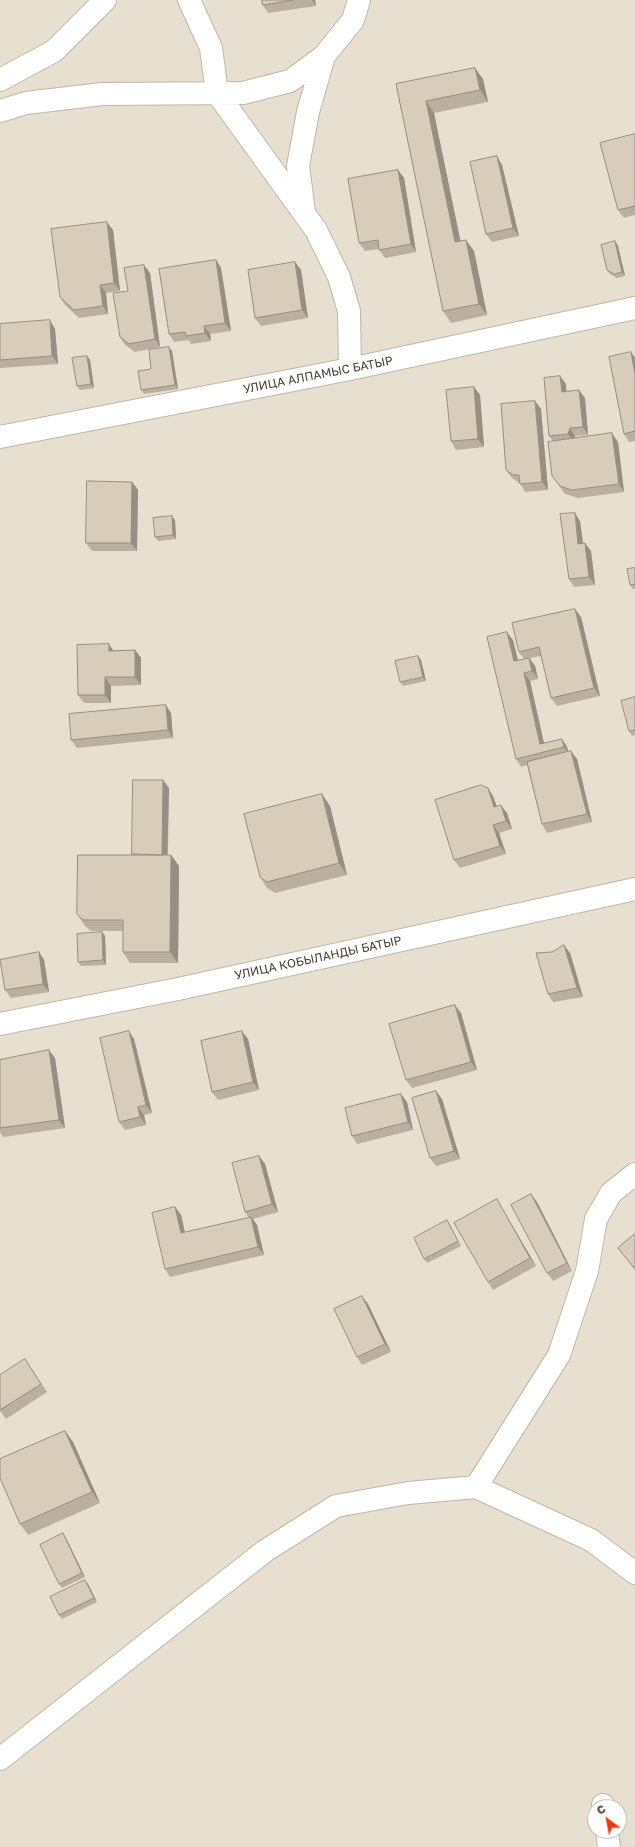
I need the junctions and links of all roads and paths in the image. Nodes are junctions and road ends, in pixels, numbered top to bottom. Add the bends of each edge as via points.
1 (104, 0) edge
2 (189, 0) edge
3 (359, 0) edge
4 (324, 56) junction
5 (0, 80) edge
6 (217, 93) junction
7 (0, 111) edge
8 (305, 215) junction
9 (635, 308) edge
10 (350, 369) junction
11 (0, 438) edge
12 (635, 889) edge
13 (0, 1024) edge
14 (635, 1174) edge
15 (476, 1487) junction
16 (635, 1573) edge
17 (0, 1759) edge

1 - 5 street via 54,51
2 - 6 street via 211,48
3 - 4 street via 353,20
4 - 6 street via 290,81 243,93
4 - 8 street via 308,112 298,166
6 - 7 street via 102,94 26,103
6 - 8 street
8 - 10 street via 316,230 339,277 349,311
9 - 10 street, УЛИЦА АЛПАМЫС БАТЫР
10 - 11 street, УЛИЦА АЛПАМЫС БАТЫР
12 - 13 street, УЛИЦА КОБЫЛАНДЫ БАТЫР via 178,989
14 - 15 street via 611,1193 596,1219 587,1271 560,1355
15 - 16 street via 591,1540
15 - 17 street via 408,1493 336,1506 265,1551

